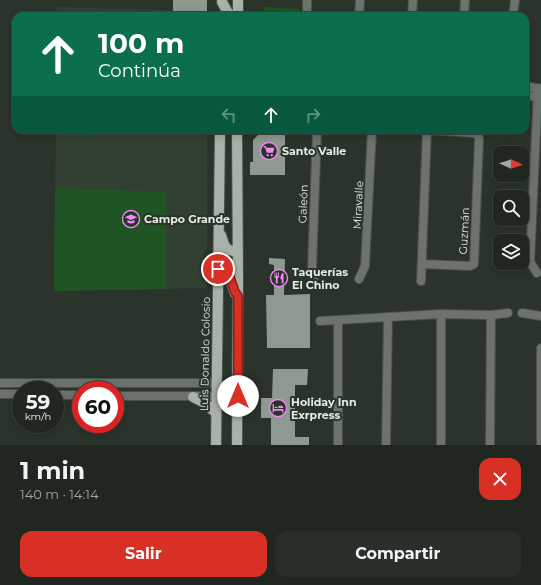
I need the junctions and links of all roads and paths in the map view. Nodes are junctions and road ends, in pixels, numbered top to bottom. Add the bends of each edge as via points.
1 (238, 0) edge
2 (307, 0) edge
3 (360, 0) edge
4 (413, 0) edge
5 (465, 0) edge
6 (514, 0) edge
7 (222, 1) edge
8 (222, 12) edge
9 (227, 12) edge
10 (238, 12) edge
11 (307, 12) edge
12 (359, 12) edge
13 (412, 12) edge
14 (464, 12) edge
15 (513, 12) edge
16 (529, 88) edge
17 (540, 93) edge
18 (529, 94) edge
19 (220, 134) edge
20 (238, 134) edge
21 (318, 134) edge
22 (372, 134) edge
23 (428, 134) edge
24 (476, 134) edge
25 (218, 227) junction
26 (238, 252) junction
27 (422, 264) junction
28 (218, 269) junction
29 (537, 273) dead end
30 (314, 278) dead end
31 (359, 279) dead end
32 (420, 281) dead end
33 (238, 296) junction
34 (508, 313) dead end
35 (522, 313) dead end
36 (441, 314) junction
37 (491, 315) junction
38 (541, 316) edge
39 (388, 317) junction
40 (320, 321) dead end
41 (338, 321) junction
42 (541, 348) edge
43 (0, 383) edge
44 (217, 383) junction
45 (72, 386) edge
46 (124, 386) edge
47 (0, 394) edge
48 (12, 394) edge
49 (124, 396) edge
50 (217, 396) junction
51 (238, 396) junction
52 (193, 397) junction
53 (216, 413) junction
54 (216, 445) edge
55 (237, 445) edge
56 (338, 445) edge
57 (386, 445) edge
58 (441, 445) edge
59 (490, 445) edge
60 (541, 445) edge

1 - 10 main road
2 - 11 street
3 - 12 street
4 - 13 street
5 - 14 street
6 - 15 street
7 - 8 main road
7 - 9 main road
16 - 17 street
17 - 18 street
17 - 29 street via 530,262
19 - 25 main road, Luis Donaldo Colosio
20 - 26 main road
21 - 30 street, Galeón via 312,268
22 - 31 street, Miravalle via 365,266
23 - 27 street, Guzmán
24 - 27 street, Guzmán via 479,139 474,264
25 - 26 main road via 226,249
25 - 28 main road, Luis Donaldo Colosio
26 - 33 main road
27 - 32 street
28 - 33 main road via 228,272
28 - 44 main road, Luis Donaldo Colosio
33 - 51 main road
34 - 37 street
35 - 38 street
36 - 37 street
36 - 39 street
36 - 58 street
37 - 59 street
39 - 41 street
39 - 57 street
40 - 41 street
41 - 56 street
42 - 60 street
43 - 45 street
44 - 46 street
44 - 50 main road, Luis Donaldo Colosio
47 - 48 street
49 - 52 street
50 - 51 street
50 - 52 street
50 - 53 main road, Luis Donaldo Colosio
51 - 55 main road
52 - 53 main road
53 - 54 main road, Luis Donaldo Colosio

